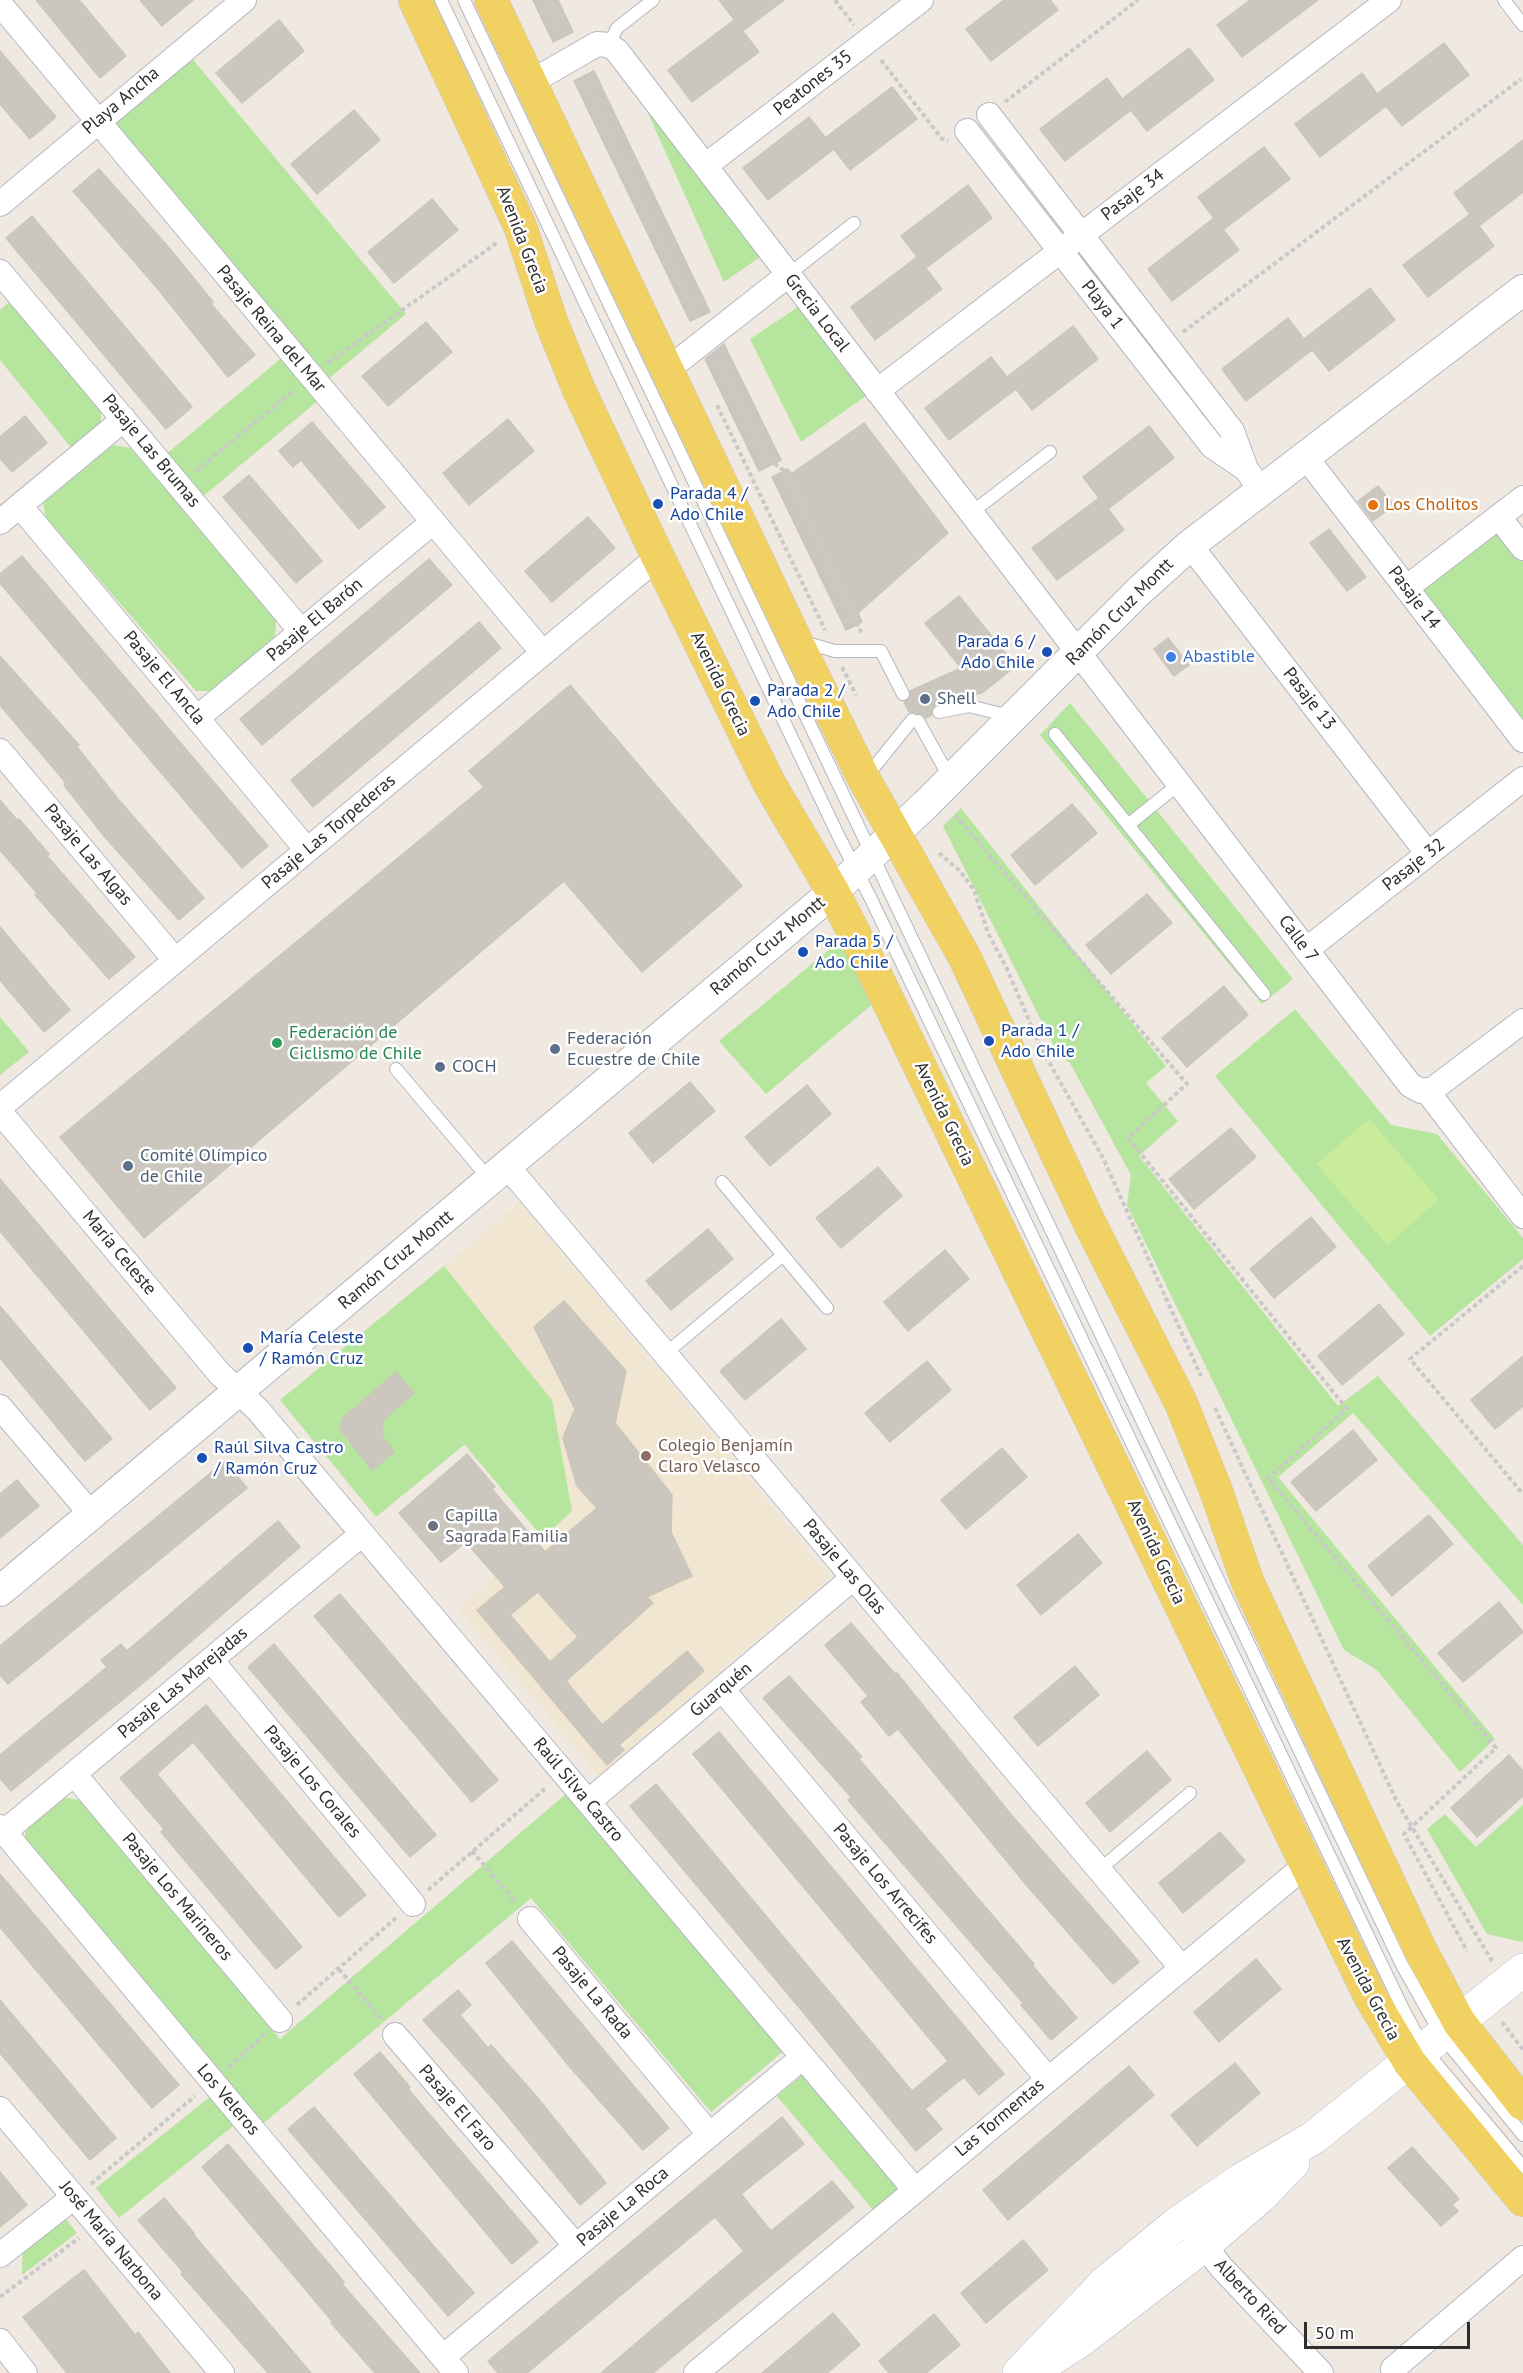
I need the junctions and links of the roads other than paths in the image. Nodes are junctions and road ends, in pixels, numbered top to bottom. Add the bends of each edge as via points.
1 (415, 0) edge
2 (441, 0) edge
3 (464, 0) edge
4 (491, 0) edge
5 (653, 0) edge
6 (921, 0) edge
7 (1389, 0) edge
8 (1504, 0) edge
9 (232, 3) edge
10 (0, 4) edge
11 (1523, 25) edge
12 (609, 45) junction
13 (531, 82) junction
14 (989, 115) road end
15 (98, 121) junction
16 (967, 131) road end
17 (705, 166) junction
18 (0, 204) edge
19 (854, 223) dead end
20 (1082, 235) junction
21 (1060, 251) junction
22 (788, 275) junction
23 (4, 285) edge
24 (1523, 290) edge
25 (666, 371) junction
26 (877, 391) junction
27 (124, 419) junction
28 (1050, 452) dead end
29 (1305, 456) junction
30 (1253, 480) junction
31 (1523, 498) edge
32 (20, 506) junction
33 (971, 513) junction
34 (1499, 517) junction
35 (0, 522) edge
36 (434, 522) junction
37 (1190, 545) junction
38 (1523, 548) edge
39 (658, 557) junction
40 (1406, 588) junction
41 (302, 631) junction
42 (795, 639) junction
43 (543, 653) junction
44 (1079, 653) junction
45 (903, 694) dead end
46 (939, 712) dead end
47 (1014, 717) junction
48 (197, 718) junction
49 (1055, 734) dead end
50 (1523, 740) edge
51 (0, 751) edge
52 (864, 779) junction
53 (1523, 779) edge
54 (951, 780) junction
55 (1179, 784) junction
56 (1128, 825) junction
57 (895, 834) junction
58 (307, 850) junction
59 (1428, 854) junction
60 (854, 873) junction
61 (1306, 950) junction
62 (175, 960) junction
63 (1263, 994) dead end
64 (1523, 1021) edge
65 (396, 1069) dead end
66 (1427, 1091) junction
67 (0, 1107) edge
68 (0, 1112) edge
69 (499, 1174) junction
70 (722, 1182) dead end
71 (1523, 1216) edge
72 (783, 1255) junction
73 (828, 1308) dead end
74 (665, 1354) junction
75 (239, 1392) junction
76 (0, 1407) edge
77 (91, 1514) junction
78 (362, 1534) junction
79 (853, 1578) junction
80 (0, 1591) edge
81 (211, 1660) junction
82 (722, 1689) junction
83 (74, 1774) junction
84 (1190, 1793) dead end
85 (588, 1802) junction
86 (2, 1829) edge
87 (1306, 1865) junction
88 (1099, 1870) junction
89 (413, 1904) road end
90 (530, 1919) road end
91 (1181, 1967) junction
92 (1507, 1984) edge
93 (280, 2020) road end
94 (395, 2035) road end
95 (1434, 2043) junction
96 (803, 2057) junction
97 (1048, 2079) junction
98 (1523, 2104) edge
99 (0, 2109) edge
100 (710, 2135) junction
101 (1523, 2135) edge
102 (1313, 2138) junction
103 (1523, 2167) edge
104 (915, 2190) junction
105 (81, 2191) junction
106 (1523, 2200) edge
107 (1178, 2223) junction
108 (576, 2246) junction
109 (1150, 2246) junction
110 (1203, 2246) junction
111 (0, 2254) edge
112 (1523, 2258) edge
113 (1172, 2269) junction
114 (0, 2341) edge
115 (450, 2365) edge
116 (1392, 2372) edge
117 (25, 2373) edge
118 (222, 2373) edge
119 (696, 2373) edge
120 (1019, 2373) edge
121 (1029, 2373) edge
122 (1321, 2373) edge

1 - 39 main road, Avenida Grecia via 520,226 579,390
2 - 60 lane
3 - 60 lane
4 - 13 main road, Avenida Grecia
5 - 12 lane via 617,28
6 - 17 street, Peatones 35
7 - 20 street, Pasaje 34
8 - 11 lane
9 - 15 street, Playa Ancha
10 - 15 street, Pasaje Reina del Mar
12 - 13 street via 597,44
12 - 17 street, Grecia Local
13 - 25 main road, Avenida Grecia
14 - 20 street, Playa 1
15 - 18 street, Playa Ancha
15 - 36 street, Pasaje Reina del Mar
16 - 21 street, Playa 1
17 - 22 street, Grecia Local
19 - 22 lane
20 - 21 street, Pasaje 34
20 - 30 street, Playa 1 via 1232,431
21 - 26 street, Pasaje 34
21 - 30 street, Playa 1 via 1212,446
22 - 25 street
22 - 26 street, Grecia Local
23 - 27 street, Pasaje Las Brumas
24 - 29 street, Ramón Cruz Montt
25 - 42 main road, Avenida Grecia
26 - 33 street, Grecia Local
27 - 32 street
27 - 41 street, Pasaje Las Brumas
28 - 33 lane
29 - 30 street, Ramón Cruz Montt
29 - 40 street, Pasaje 14
30 - 37 street, Ramón Cruz Montt
31 - 34 street
32 - 35 street
32 - 48 street, Pasaje El Ancla
33 - 44 street, Grecia Local
34 - 38 street
34 - 40 street
36 - 41 street, Pasaje El Barón
36 - 43 street, Pasaje Reina del Mar
37 - 44 street, Ramón Cruz Montt
37 - 59 street, Pasaje 13
39 - 43 street, Pasaje Las Torpederas
39 - 60 main road, Avenida Grecia via 769,783
40 - 50 street, Pasaje 14
41 - 48 street, Pasaje El Barón
42 - 45 lane via 835,651 880,651
42 - 52 main road, Avenida Grecia
43 - 58 street, Pasaje Las Torpederas
44 - 47 street, Ramón Cruz Montt
44 - 55 street, Calle 7
46 - 47 lane via 969,706
47 - 54 street, Ramón Cruz Montt
48 - 58 street, Pasaje El Ancla
49 - 56 lane
51 - 62 street, Pasaje Las Algas
52 - 54 lane via 915,720
52 - 57 main road, Avenida Grecia
53 - 59 street, Pasaje 32
54 - 57 street, Ramón Cruz Montt
55 - 56 lane
55 - 61 street, Calle 7
56 - 63 lane
57 - 60 street, Ramón Cruz Montt
57 - 95 main road, Avenida Grecia via 964,958 1090,1224 1181,1403 1253,1594 1420,1950
58 - 62 street, Pasaje Las Torpederas
59 - 61 street, Pasaje 32
60 - 69 street, Ramón Cruz Montt
60 - 87 main road, Avenida Grecia via 965,1155
60 - 95 lane via 1402,1965
60 - 95 lane via 1403,2009
61 - 66 street, Calle 7 via 1406,1081 1415,1089
62 - 67 street, Pasaje Las Torpederas
64 - 66 street
65 - 69 lane
66 - 71 street, Calle 7
68 - 75 street, María Celeste
69 - 74 street, Pasaje Las Olas
69 - 75 street, Ramón Cruz Montt
70 - 72 lane
72 - 73 lane
72 - 74 lane
74 - 79 street, Pasaje Las Olas
75 - 77 street, Ramón Cruz Montt
75 - 78 street, Raúl Silva Castro
76 - 77 street
77 - 80 street, Ramón Cruz Montt
78 - 81 street, Pasaje Las Marejadas
78 - 85 street, Raúl Silva Castro
79 - 82 street, Guarquén
79 - 88 street, Pasaje Las Olas
81 - 83 street, Pasaje Las Marejadas
81 - 89 street, Pasaje Los Corales
82 - 85 street, Guarquén
82 - 97 street, Pasaje Los Arrecifes
83 - 86 street, Pasaje Las Marejadas
83 - 93 street, Pasaje Los Marineros
84 - 88 lane
85 - 96 street, Raúl Silva Castro
86 - 115 street, Los Veleros
87 - 91 street, Las Tormentas
87 - 95 main road, Avenida Grecia via 1370,1996
88 - 91 street, Pasaje Las Olas
90 - 100 street, Pasaje La Rada
91 - 97 street, Las Tormentas
92 - 95 main road
94 - 108 street, Pasaje El Faro
95 - 98 main road, Avenida Grecia
95 - 101 lane
95 - 102 main road
95 - 103 lane
95 - 106 main road, Avenida Grecia
96 - 100 street, Pasaje La Roca
96 - 104 street, Raúl Silva Castro
97 - 104 street, Las Tormentas
99 - 105 street, José María Narbona
100 - 108 street, Pasaje La Roca
102 - 107 main road
102 - 110 main road via 1261,2196
104 - 119 street, Las Tormentas
105 - 111 street
105 - 118 street, José María Narbona
107 - 109 main road
107 - 110 street, Alberto Ried via 1196,2233
108 - 115 street, Pasaje La Roca
109 - 113 main road via 1156,2266
109 - 120 main road via 1106,2282
110 - 113 main road
110 - 122 street, Alberto Ried
112 - 116 street
113 - 121 main road via 1081,2340
114 - 117 street

